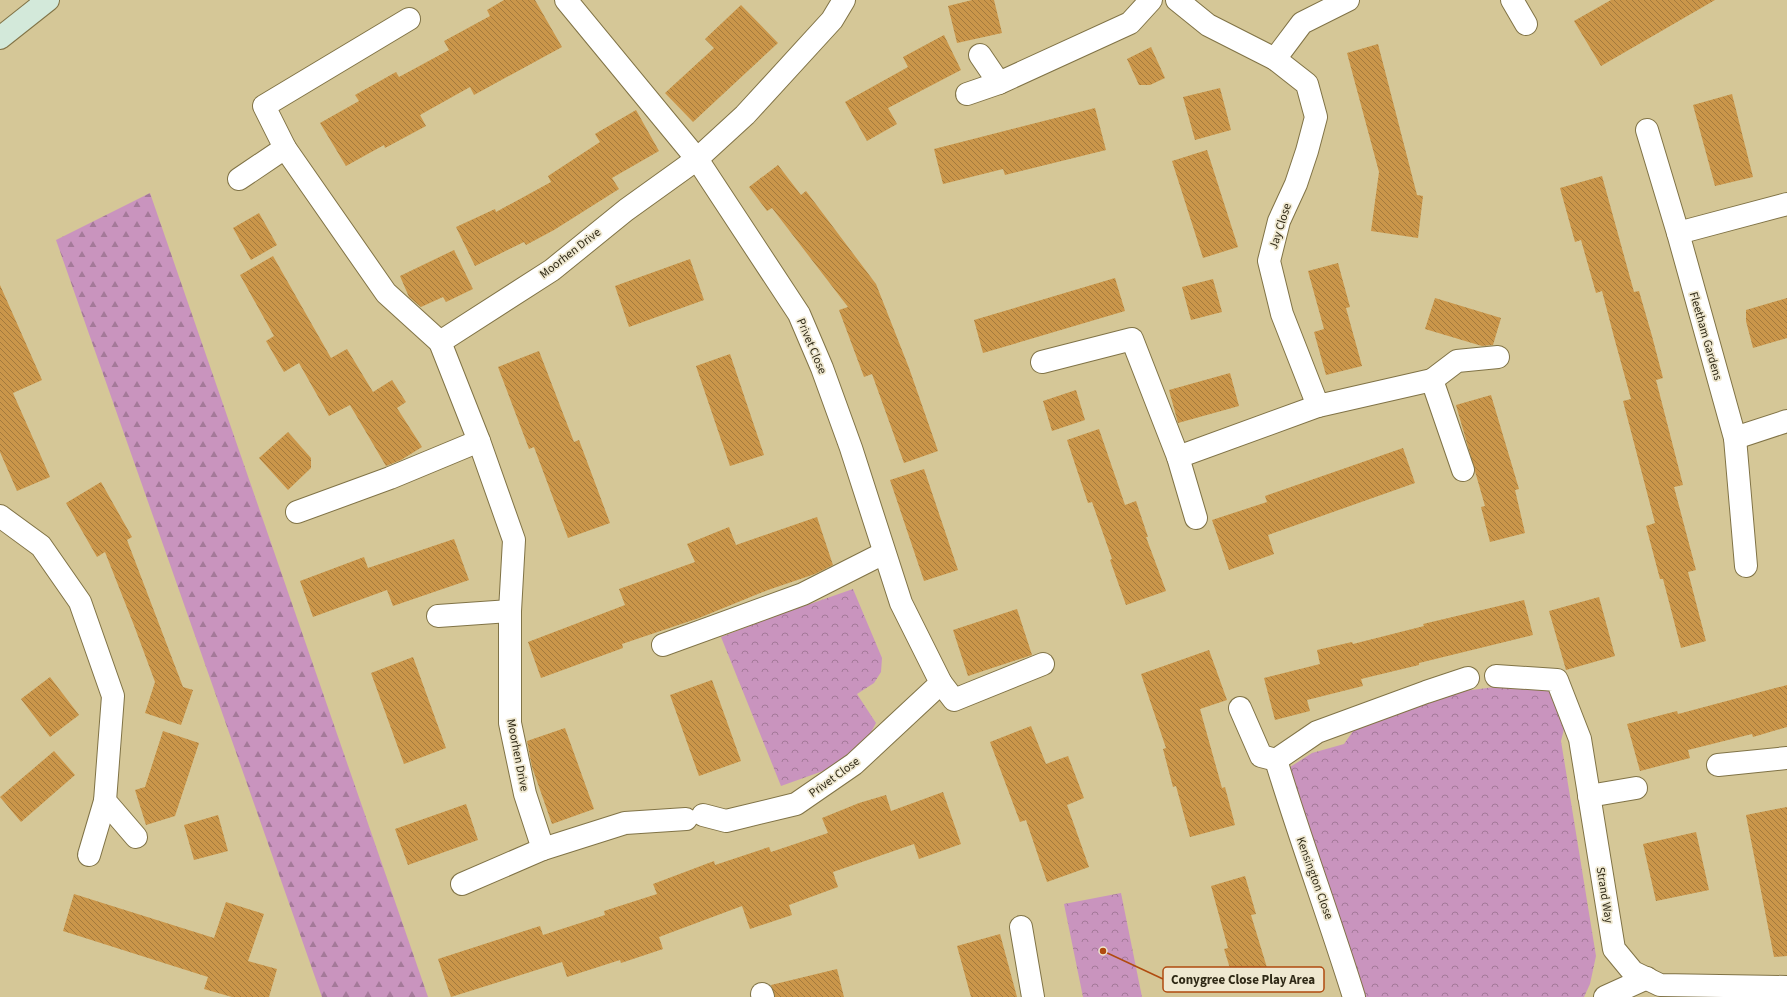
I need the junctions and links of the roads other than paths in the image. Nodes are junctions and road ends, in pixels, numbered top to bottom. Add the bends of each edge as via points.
1 (48, 0) edge
2 (566, 0) edge
3 (844, 0) edge
4 (1151, 0) edge
5 (1177, 0) edge
6 (1348, 0) edge
7 (1512, 0) edge
8 (409, 19) dead end
9 (1526, 24) dead end
10 (0, 38) edge
11 (980, 55) dead end
12 (1275, 59) junction
13 (999, 83) junction
14 (967, 94) dead end
15 (1646, 130) dead end
16 (285, 148) junction
17 (697, 159) junction
18 (239, 179) dead end
19 (1787, 204) edge
20 (1678, 233) junction
21 (440, 342) junction
22 (1498, 357) dead end
23 (1042, 362) dead end
24 (1432, 380) junction
25 (1318, 406) junction
26 (1787, 421) edge
27 (1735, 438) junction
28 (479, 441) junction
29 (1178, 457) junction
30 (1463, 470) dead end
31 (297, 512) dead end
32 (0, 516) edge
33 (1196, 518) dead end
34 (884, 554) junction
35 (1746, 566) dead end
36 (510, 611) junction
37 (438, 616) dead end
38 (663, 645) dead end
39 (1043, 664) dead end
40 (1496, 676) dead end
41 (1468, 678) dead end
42 (941, 683) junction
43 (1240, 708) dead end
44 (1787, 758) edge
45 (1276, 760) junction
46 (1718, 765) dead end
47 (1636, 788) dead end
48 (1589, 796) junction
49 (105, 801) junction
50 (136, 837) dead end
51 (543, 849) junction
52 (89, 855) dead end
53 (462, 884) dead end
54 (1021, 927) dead end
55 (1647, 978) junction
56 (1787, 988) edge
57 (1033, 997) edge
58 (1354, 997) edge
59 (1606, 997) edge

1 - 10 street
2 - 17 street
3 - 17 street, Moorhen Drive via 832,20 745,115
4 - 13 street via 1130,23
5 - 12 street, Jay Close via 1208,25
6 - 12 street via 1302,23
7 - 9 street
8 - 16 street, Moorhen Drive via 264,106
11 - 13 street
12 - 25 street, Jay Close via 1307,84 1316,118 1300,170 1280,221 1269,261 1282,314
13 - 14 street
15 - 20 street, Fleetham Gardens
16 - 18 street
16 - 21 street, Moorhen Drive via 386,293
17 - 21 street, Moorhen Drive via 626,210 552,270
17 - 34 street, Privet Close via 800,314 848,441
19 - 20 street
20 - 27 street, Fleetham Gardens
21 - 28 street, Moorhen Drive
22 - 24 street via 1457,361
23 - 29 street via 1132,339
24 - 25 street
24 - 30 street
25 - 29 street
26 - 27 street
27 - 35 street, Fleetham Gardens
28 - 31 street via 390,478
28 - 36 street, Moorhen Drive via 514,540
29 - 33 street
32 - 49 street via 41,546 80,602 114,696
34 - 38 street via 804,594
34 - 42 street, Privet Close via 901,603
36 - 37 street
36 - 51 street, Moorhen Drive via 510,723 525,794
39 - 42 street, Privet Close via 954,700
40 - 48 street, Strand Way via 1557,680 1580,739
41 - 45 street via 1317,732
42 - 51 street, Privet Close via 854,764 796,804 726,821 695,817 625,823
43 - 45 street via 1261,756
44 - 46 street
45 - 58 street, Kensington Close
47 - 48 street
48 - 55 street, Strand Way via 1614,949 1633,972
49 - 50 street
49 - 52 street
51 - 53 street
54 - 57 street
55 - 56 street, Strand Way via 1660,985
55 - 59 street

